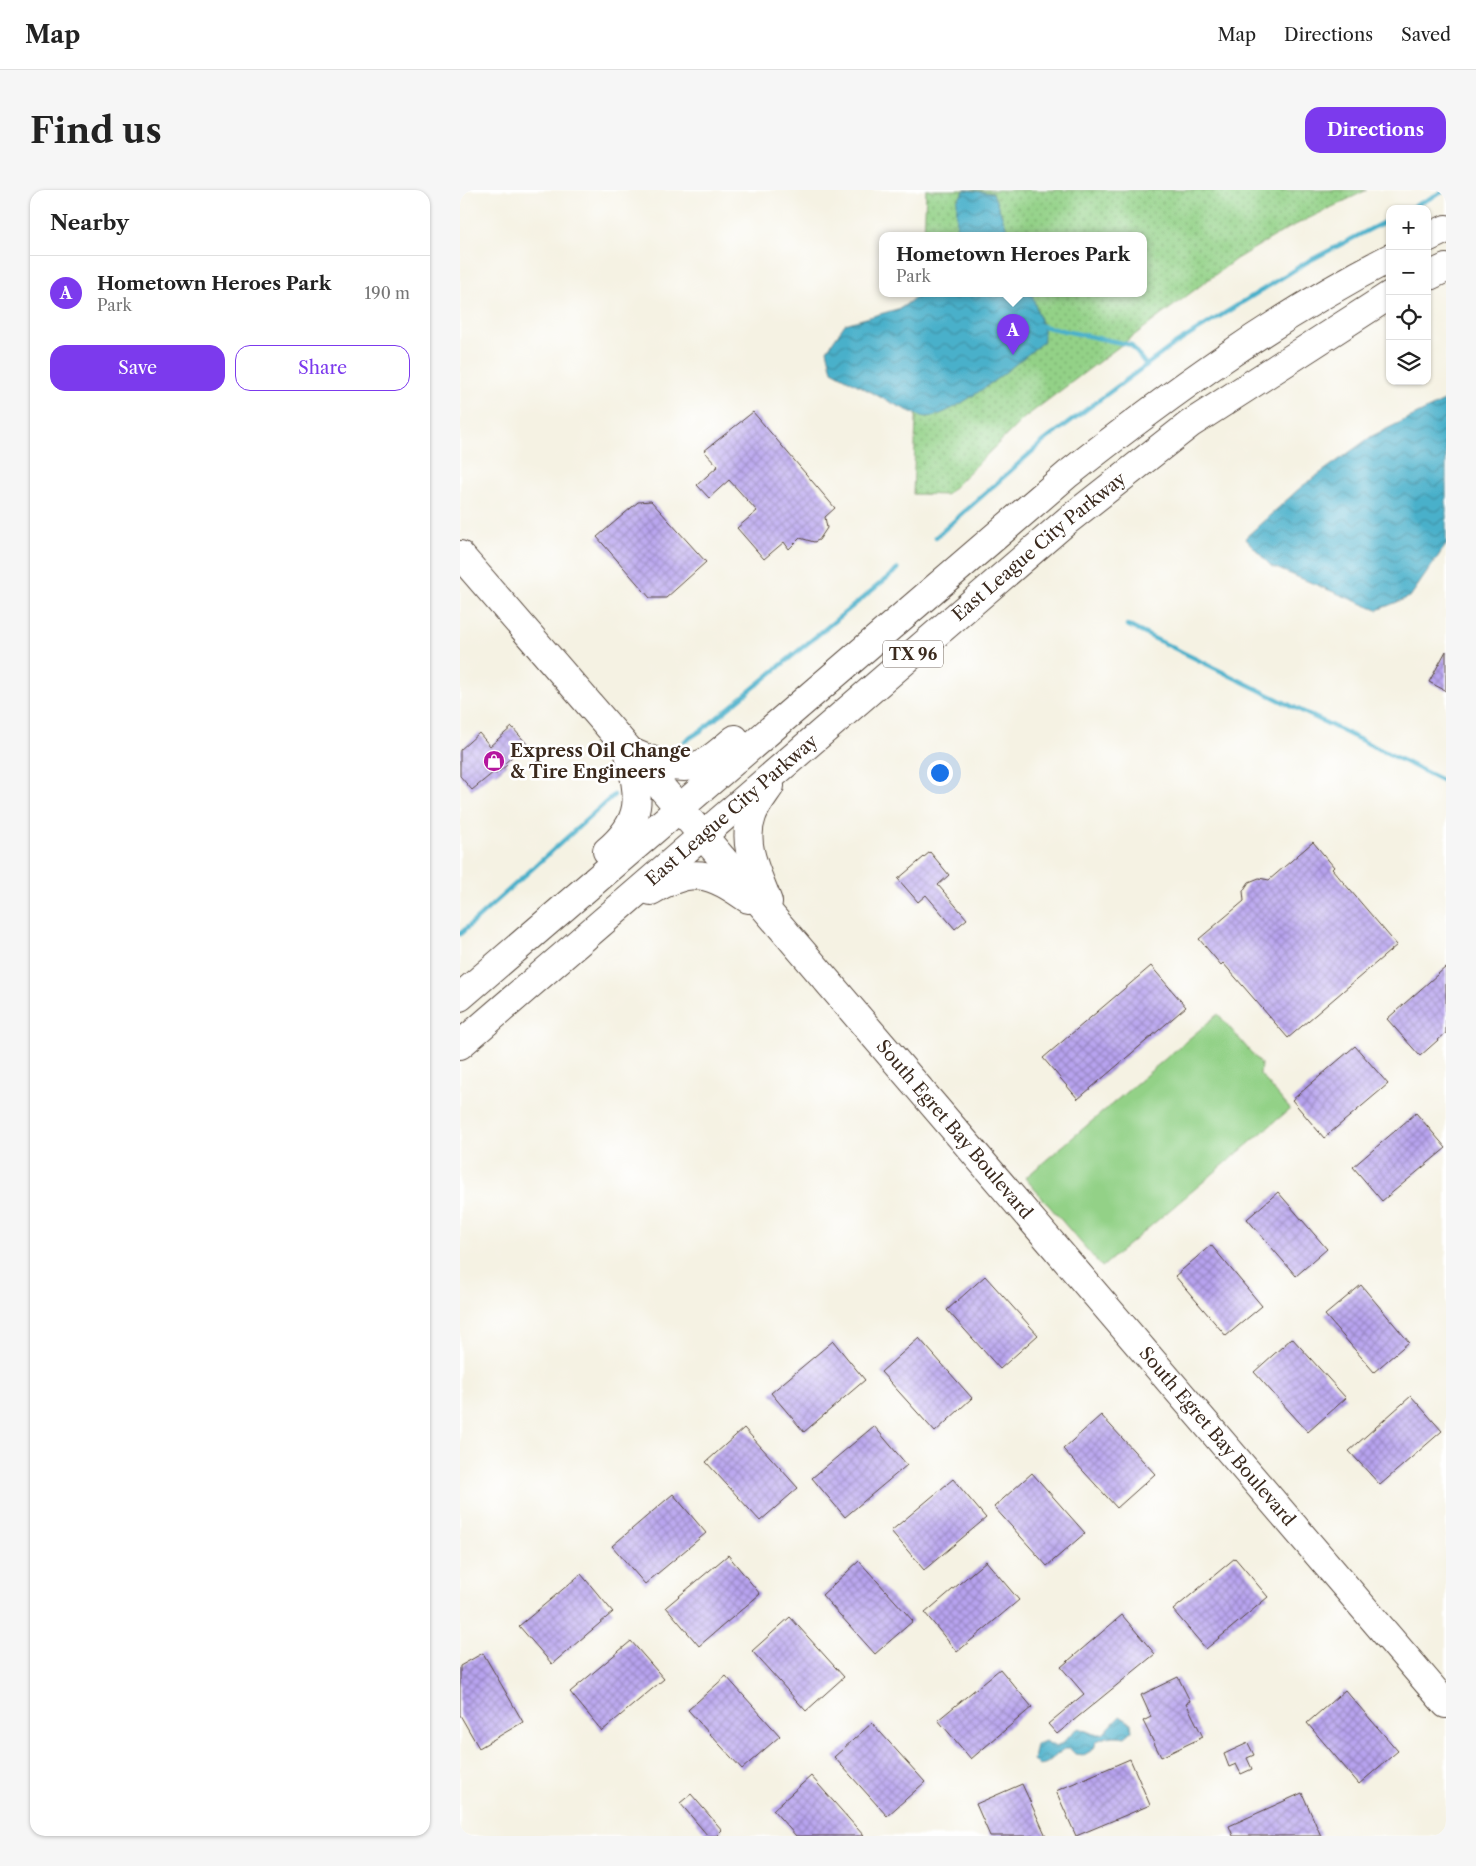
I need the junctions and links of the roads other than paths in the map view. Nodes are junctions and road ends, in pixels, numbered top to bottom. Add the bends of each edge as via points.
1 (1446, 229) edge
2 (1431, 236) edge
3 (1386, 260) edge
4 (1446, 268) edge
5 (1431, 274) edge
6 (1386, 298) edge
7 (460, 555) edge
8 (818, 688) junction
9 (628, 750) junction
10 (782, 766) junction
11 (680, 809) junction
12 (703, 835) junction
13 (773, 917) junction
14 (603, 920) junction
15 (491, 969) junction
16 (460, 997) edge
17 (460, 1044) edge
18 (1446, 1704) edge

1 - 2 main road
3 - 8 main road, East League City Parkway / TX 96 via 1270,327 1143,415 1060,480
4 - 5 main road
6 - 10 main road, East League City Parkway / TX 96 via 1190,424 1128,471
7 - 9 main road, South Egret Bay Boulevard
8 - 9 main road via 757,722 706,762 671,765
8 - 11 main road, East League City Parkway / TX 96
9 - 11 main road, South Egret Bay Boulevard
9 - 15 main road via 638,797 635,816 625,834 511,937
10 - 12 main road, East League City Parkway / TX 96
10 - 13 main road via 752,814 748,828 752,860
11 - 12 main road, South Egret Bay Boulevard
11 - 15 main road, East League City Parkway / TX 96
12 - 13 main road, South Egret Bay Boulevard
12 - 14 main road, East League City Parkway / TX 96
13 - 14 main road via 728,884 692,874 672,878
13 - 18 main road, South Egret Bay Boulevard
14 - 17 main road, East League City Parkway / TX 96
15 - 16 main road, East League City Parkway / TX 96

